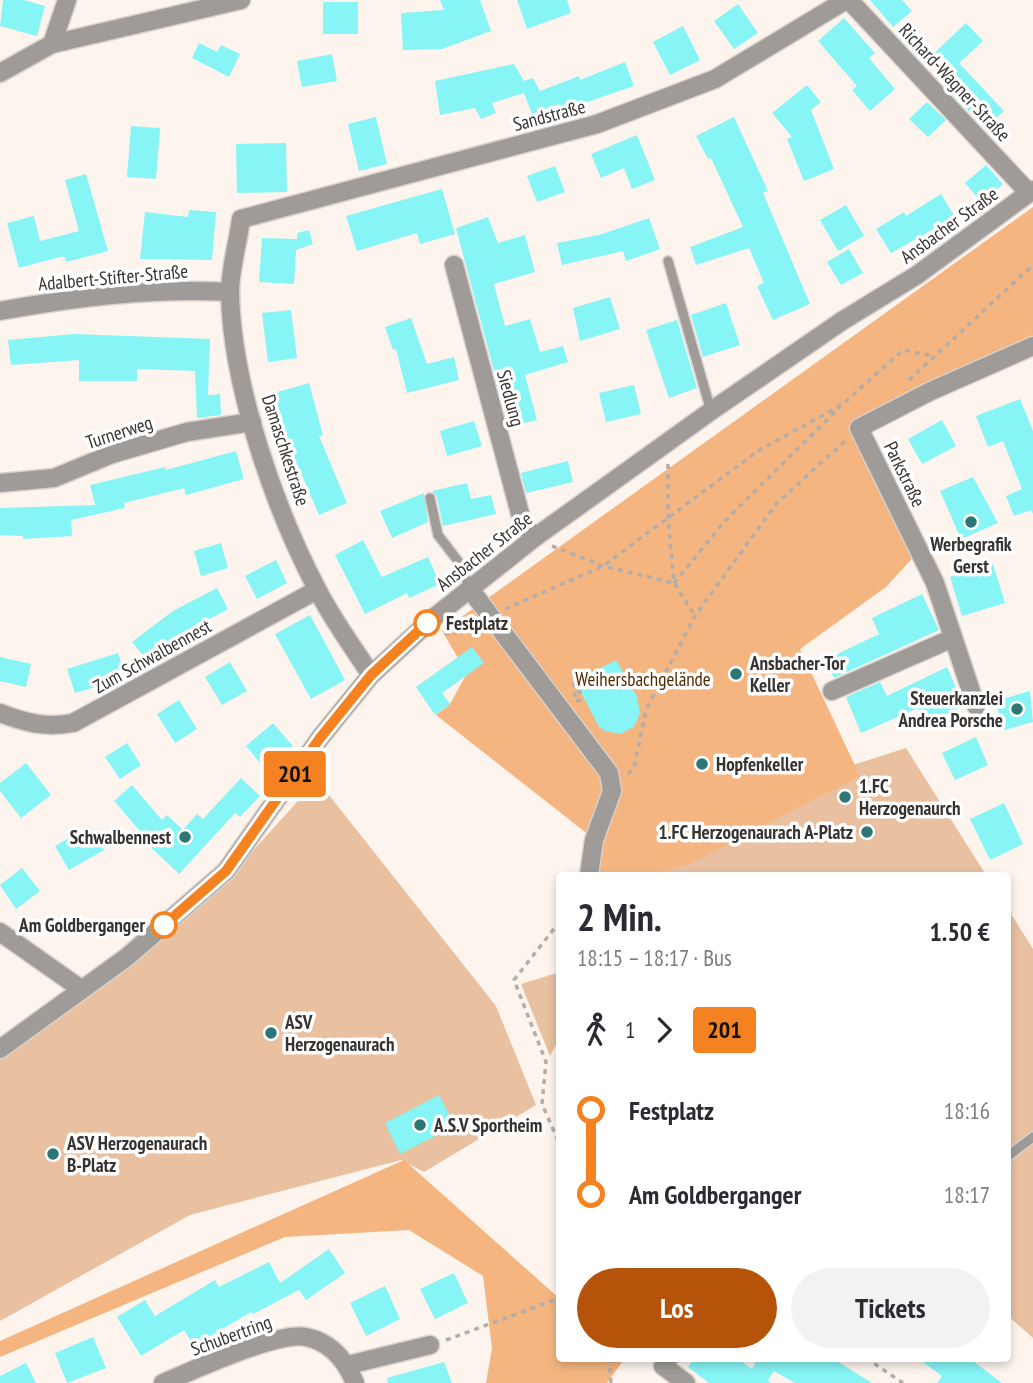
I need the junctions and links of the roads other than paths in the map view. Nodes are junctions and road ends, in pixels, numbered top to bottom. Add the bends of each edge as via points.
1 (67, 0) edge
2 (241, 0) edge
3 (848, 0) edge
4 (52, 44) junction
5 (0, 73) edge
6 (1031, 192) edge
7 (241, 219) joint
8 (668, 261) dead end
9 (454, 265) dead end
10 (230, 292) junction
11 (0, 312) edge
12 (1033, 346) edge
13 (711, 411) junction
14 (252, 422) junction
15 (0, 483) edge
16 (430, 498) dead end
17 (534, 538) junction
18 (470, 589) junction
19 (317, 590) junction
20 (953, 638) junction
21 (371, 675) junction
22 (832, 691) dead end
23 (976, 706) dead end
24 (0, 713) edge
25 (589, 872) edge
26 (0, 932) edge
27 (81, 989) junction
28 (0, 1049) edge
29 (1033, 1137) edge
30 (1011, 1154) edge
31 (430, 1345) road end
32 (666, 1362) edge
33 (348, 1365) junction
34 (163, 1383) edge
35 (355, 1383) edge
36 (686, 1383) edge

1 - 4 street
2 - 4 street
3 - 6 street, Richard-Wagner-Straße
3 - 7 street, Sandstraße via 715,79 597,124
4 - 5 street
6 - 13 street, Ansbacher Straße via 917,275
7 - 10 street, Damaschkestraße
8 - 13 lane
9 - 17 street, Siedlung via 522,521
10 - 11 street, Adalbert-Stifter-Straße via 169,289 74,298
10 - 14 street, Damaschkestraße via 238,366
12 - 20 street, Parkstraße via 859,428 935,583
13 - 17 street, Ansbacher Straße
14 - 15 street, Turnerweg via 187,432 112,454 54,478
14 - 19 street, Damaschkestraße
16 - 18 lane via 438,534 458,561
17 - 18 street, Ansbacher Straße
18 - 21 street, Ansbacher Straße
18 - 25 street via 609,773 612,791 594,840
19 - 21 street, Damaschkestraße
19 - 24 street, Zum Schwalbennest via 74,723 52,727
20 - 22 street
20 - 23 street, Parkstraße
21 - 27 street, Ansbacher Straße via 320,738 226,871 127,957
26 - 27 street
27 - 28 street, Ansbacher Straße
29 - 30 lane
31 - 33 street
32 - 36 street via 663,1366
33 - 34 street, Schubertring via 326,1344 305,1336
33 - 35 street, Schubertring

